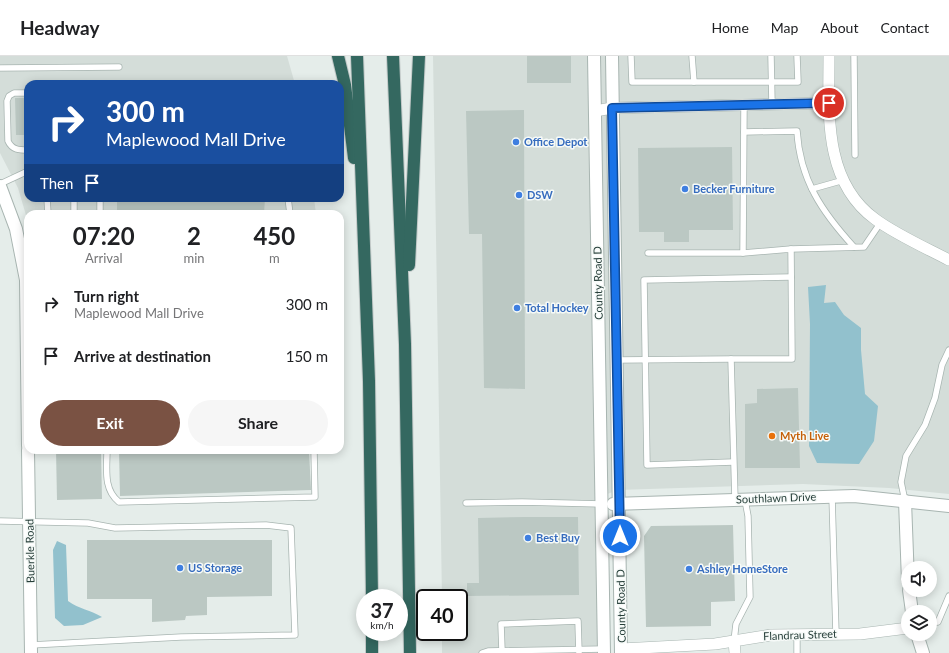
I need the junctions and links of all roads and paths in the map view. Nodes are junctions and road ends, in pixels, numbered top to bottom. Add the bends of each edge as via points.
1 (338, 56) edge
2 (357, 56) edge
3 (393, 56) edge
4 (419, 56) edge
5 (594, 56) edge
6 (612, 56) edge
7 (631, 56) edge
8 (692, 56) edge
9 (770, 56) edge
10 (797, 56) edge
11 (829, 56) edge
12 (854, 56) edge
13 (119, 66) dead end
14 (0, 68) edge
15 (344, 80) edge
16 (344, 82) edge
17 (694, 82) junction
18 (771, 82) junction
19 (24, 93) edge
20 (829, 103) junction
21 (772, 104) junction
22 (744, 105) junction
23 (612, 108) junction
24 (595, 111) junction
25 (744, 132) junction
26 (24, 150) edge
27 (855, 155) dead end
28 (24, 173) edge
29 (844, 180) junction
30 (0, 185) edge
31 (812, 189) junction
32 (881, 222) junction
33 (364, 245) junction
34 (854, 247) junction
35 (791, 250) junction
36 (648, 253) dead end
37 (743, 253) junction
38 (949, 260) edge
39 (24, 268) edge
40 (791, 277) junction
41 (405, 344) junction
42 (949, 350) edge
43 (645, 359) junction
44 (731, 359) junction
45 (617, 360) junction
46 (28, 454) edge
47 (107, 454) edge
48 (314, 454) edge
49 (733, 462) junction
50 (832, 496) junction
51 (740, 500) junction
52 (905, 501) junction
53 (466, 503) dead end
54 (602, 504) junction
55 (620, 504) junction
56 (949, 506) edge
57 (1, 521) dead end
58 (29, 521) junction
59 (907, 561) edge
60 (372, 589) edge
61 (949, 596) edge
62 (937, 622) edge
63 (901, 629) edge
64 (797, 634) junction
65 (836, 634) junction
66 (372, 641) edge
67 (734, 641) junction
68 (919, 641) edge
69 (31, 649) edge
70 (502, 651) junction
71 (579, 651) edge
72 (604, 651) edge
73 (621, 651) edge
74 (372, 653) edge
75 (410, 653) edge
76 (482, 653) edge
77 (735, 653) edge
78 (797, 653) edge
79 (923, 653) edge

1 - 15 highway
2 - 33 highway
3 - 41 highway
4 - 41 highway
5 - 24 street, County Road D
6 - 23 street, County Road D
7 - 17 lane via 632,82
8 - 17 lane
9 - 18 lane
10 - 18 lane via 798,82
11 - 20 street
12 - 27 lane
13 - 14 lane
16 - 33 highway
17 - 18 lane
18 - 21 lane
19 - 26 lane via 14,93 7,101 8,141 10,146 17,150
20 - 21 street
20 - 29 street via 832,151
21 - 22 street
22 - 23 street
22 - 25 lane
23 - 24 street
23 - 45 street, County Road D
24 - 54 street, County Road D
25 - 31 lane via 797,131 798,149
25 - 37 lane
28 - 30 lane
29 - 31 lane
29 - 32 street via 856,200
30 - 39 street via 16,229
31 - 34 lane via 837,227
32 - 34 lane via 864,247
32 - 38 street
33 - 60 highway via 370,381
34 - 35 lane
35 - 37 lane
35 - 40 lane
36 - 37 lane
40 - 43 lane via 644,280
40 - 44 lane via 792,358
41 - 75 highway
42 - 52 lane via 942,365 935,398 925,425 906,456 901,482
43 - 44 lane
43 - 45 lane
43 - 49 lane via 647,465
44 - 49 lane
45 - 55 street, County Road D
46 - 58 street, Buerkle Road
47 - 48 lane via 108,487 113,498 119,502 315,497
49 - 51 lane
50 - 51 street, Southlawn Drive
50 - 52 street, Southlawn Drive
50 - 65 lane
51 - 55 street, Southlawn Drive
51 - 67 lane via 748,516 750,597 736,624
52 - 56 street, Southlawn Drive
52 - 59 street
53 - 54 lane
54 - 55 street, Southlawn Drive
54 - 72 street, County Road D
55 - 73 street, County Road D
57 - 58 lane
58 - 69 street, Buerkle Road
58 - 69 lane via 88,523 115,528 266,525 291,528 295,635 181,637
61 - 62 lane
63 - 65 street, Flandrau Street
64 - 65 street, Flandrau Street
64 - 67 street, Flandrau Street
64 - 78 lane
66 - 74 highway
67 - 73 street, Flandrau Street
67 - 77 street
68 - 79 street
70 - 71 lane
70 - 71 lane via 501,624 578,621
70 - 76 lane
71 - 72 lane

